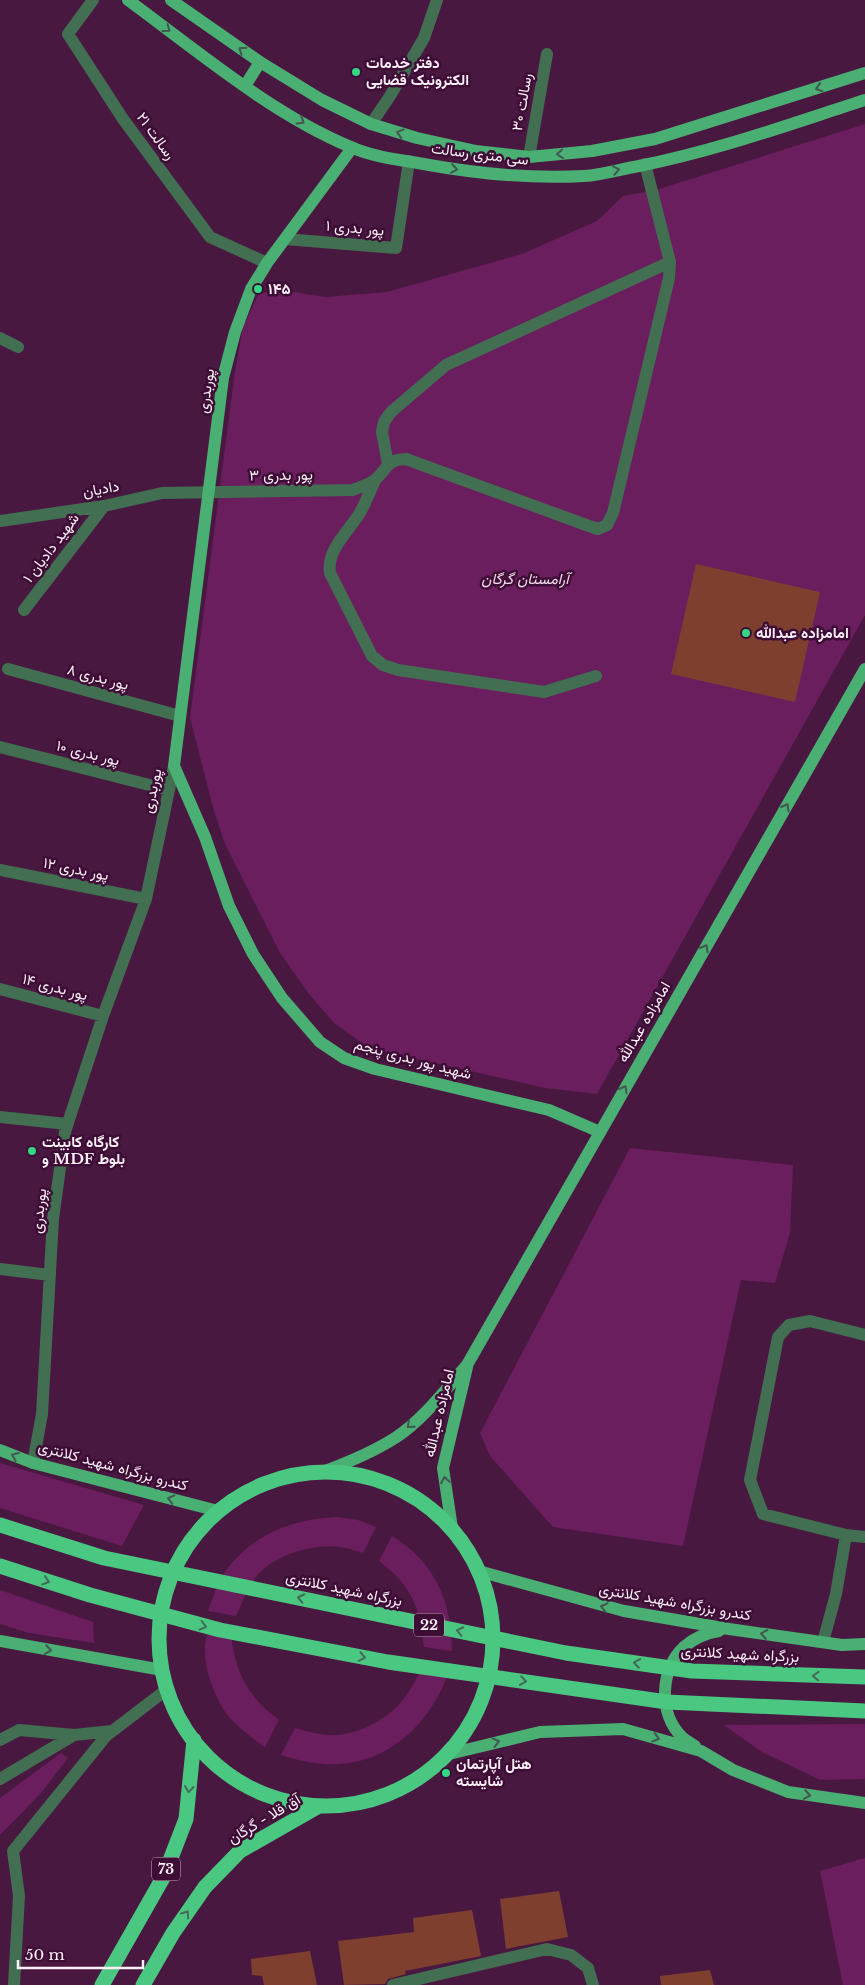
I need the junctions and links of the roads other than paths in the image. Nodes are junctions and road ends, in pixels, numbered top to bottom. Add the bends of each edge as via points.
1 (92, 0) edge
2 (128, 0) edge
3 (437, 0) edge
4 (176, 2) edge
5 (547, 54) dead end
6 (260, 62) junction
7 (865, 73) edge
8 (245, 86) junction
9 (865, 100) edge
10 (371, 124) junction
11 (656, 139) junction
12 (352, 148) junction
13 (529, 157) junction
14 (409, 161) junction
15 (661, 161) junction
16 (645, 164) junction
17 (284, 239) junction
18 (670, 262) junction
19 (267, 263) junction
20 (0, 338) edge
21 (18, 347) dead end
22 (388, 464) junction
23 (375, 480) junction
24 (209, 492) junction
25 (104, 506) junction
26 (0, 521) edge
27 (24, 610) dead end
28 (8, 669) dead end
29 (865, 669) edge
30 (596, 676) dead end
31 (180, 716) junction
32 (0, 747) edge
33 (174, 766) junction
34 (169, 790) junction
35 (0, 870) edge
36 (146, 899) junction
37 (0, 989) edge
38 (103, 1016) junction
39 (0, 1118) edge
40 (68, 1124) junction
41 (600, 1132) junction
42 (0, 1269) edge
43 (50, 1274) junction
44 (865, 1335) edge
45 (467, 1364) junction
46 (0, 1450) edge
47 (33, 1463) junction
48 (325, 1472) junction
49 (218, 1511) junction
50 (0, 1525) edge
51 (452, 1528) junction
52 (846, 1535) junction
53 (865, 1537) edge
54 (0, 1566) edge
55 (482, 1572) junction
56 (729, 1629) junction
57 (0, 1642) edge
58 (823, 1642) junction
59 (865, 1644) edge
60 (162, 1670) junction
61 (865, 1677) edge
62 (166, 1690) junction
63 (865, 1711) edge
64 (112, 1731) junction
65 (74, 1736) junction
66 (0, 1740) edge
67 (194, 1740) junction
68 (701, 1751) junction
69 (449, 1754) junction
70 (0, 1779) edge
71 (865, 1803) edge
72 (319, 1806) junction
73 (16, 1985) edge
74 (102, 1985) edge
75 (143, 1985) edge
76 (393, 1985) edge
77 (593, 1985) edge

1 - 19 street, ۲۱ رسالت via 68,34 123,119 210,237
2 -> 8 main road, سی متری رسالت
3 - 10 street via 424,38
6 -> 4 main road, سی متری رسالت
5 - 13 street, ۳۰ رسالت
6 - 8 main road
6 - 10 main road, سی متری رسالت via 322,100
7 -> 11 main road, سی متری رسالت
8 -> 12 main road, سی متری رسالت via 307,125
9 - 15 main road, سی متری رسالت via 756,136
13 -> 10 main road, سی متری رسالت via 476,151
11 -> 13 main road, سی متری رسالت via 592,151
11 - 15 main road
12 - 14 main road, سی متری رسالت
12 - 17 main road, پوربدری
14 -> 16 main road, سی متری رسالت via 524,177 586,176
14 - 17 street, پور بدری ۱ via 396,248
15 - 16 main road, سی متری رسالت
16 - 18 street
17 - 19 main road, پوربدری
18 - 22 street via 446,365 391,412 384,422 382,432
18 - 22 street via 625,465 607,525 598,529 588,526 406,459
19 - 24 main road, پوربدری via 252,289 235,332 223,378
20 - 21 street
22 - 23 street
23 - 24 street, پور بدری ۳ via 353,490
23 - 30 street via 362,509 328,564 372,656 382,665 544,692
24 - 25 street, دادیان via 162,493
24 - 31 main road, پوربدری
25 - 26 street, دادیان
25 - 27 street, ۱ شهید دادیان
28 - 31 street, پور بدری ۸
41 -> 29 main road, امامزاده عبدالله
31 - 33 main road, پوربدری
32 - 34 street, پور بدری ۱۰
33 - 34 street, پوربدری
33 - 41 main road, شهید پور بدری پنجم via 205,837 229,906 253,954 282,998 320,1042 344,1058 375,1069 549,1110
34 - 36 street, پوربدری
35 - 36 street, پور بدری ۱۲
36 - 38 street, پوربدری
37 - 38 street, پور بدری ۱۴
38 - 40 street, پوربدری
39 - 40 street
40 - 43 street, پوربدری via 54,1219
41 - 45 main road, امامزاده عبدالله
42 - 43 street
43 - 47 street, پوربدری via 42,1414
44 - 52 street via 810,1321 789,1325 778,1337 750,1480 764,1514
45 -> 48 main road, امامزاده عبدالله via 429,1409 396,1438
51 -> 45 main road, امامزاده عبدالله via 443,1468
47 -> 46 main road, کندرو بزرگراه شهید کلانتری
49 -> 47 main road, کندرو بزرگراه شهید کلانتری
48 - 49 highway via 303,1473 261,1484
48 - 51 highway via 352,1474 398,1488 433,1510
49 - 60 highway via 188,1545 165,1593 160,1616
61 -> 50 highway, بزرگراه شهید کلانتری / 22, bridge via 692,1671 566,1653 104,1558
51 - 55 highway
52 - 53 street
52 - 58 street via 836,1594
54 -> 63 highway, bridge via 90,1595 220,1630 388,1662 667,1702
56 -> 55 main road, کندرو بزرگراه شهید کلانتری via 624,1611
55 - 69 highway via 491,1604 494,1635 478,1713
58 -> 56 main road, کندرو بزرگراه شهید کلانتری
56 - 68 main road via 698,1638 684,1647 669,1667 664,1691 668,1716 681,1736
57 -> 60 main road
58 - 59 main road, کندرو بزرگراه شهید کلانتری
60 - 62 highway
62 - 64 street
62 - 67 highway
64 - 65 street
64 - 73 street via 13,1851 19,1896
65 - 66 street via 19,1730
65 - 70 street
67 - 72 highway via 236,1779 274,1798
67 -> 74 highway, 73 via 186,1819 164,1876
69 -> 68 main road via 540,1732 623,1729
68 -> 71 main road via 733,1770 788,1792
69 - 72 highway via 421,1777 392,1793 351,1804
75 -> 72 highway, آق قلا - گرگان via 172,1933 205,1887 240,1851
76 - 77 street via 547,1949 571,1955 588,1968

